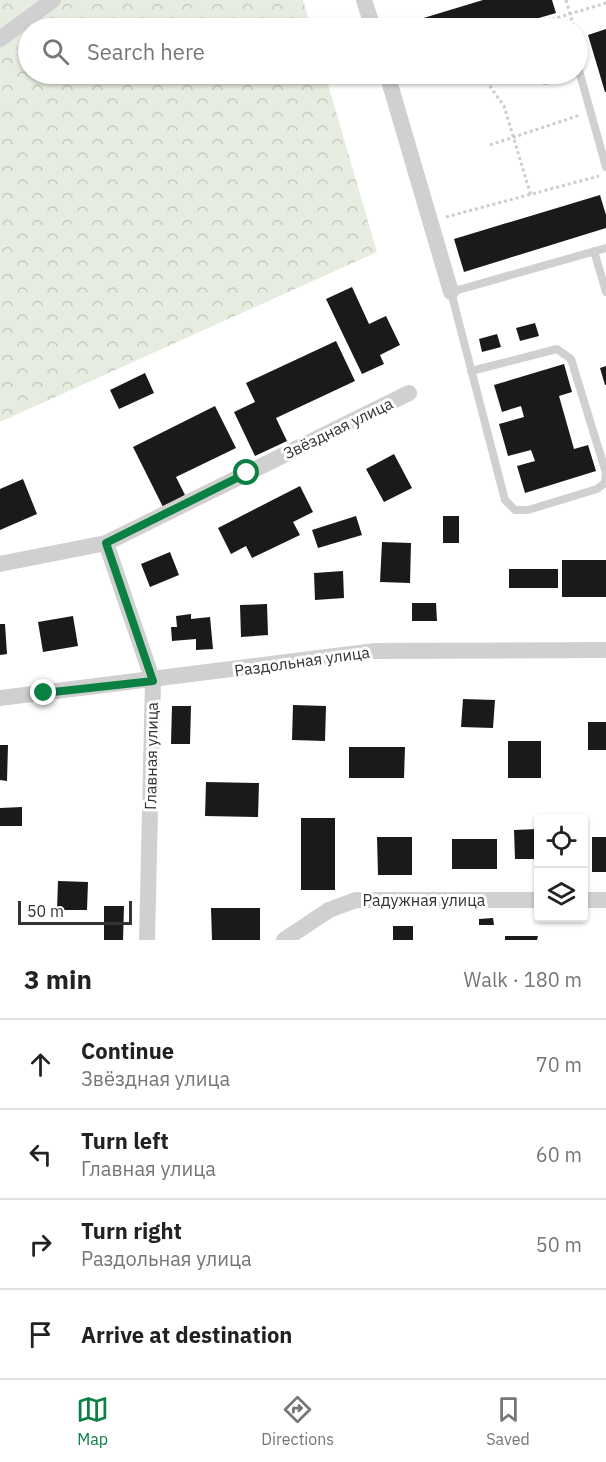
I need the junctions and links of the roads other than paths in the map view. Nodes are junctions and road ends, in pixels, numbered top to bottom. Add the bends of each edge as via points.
1 (53, 0) edge
2 (364, 0) edge
3 (29, 18) edge
4 (370, 18) edge
5 (18, 26) edge
6 (0, 39) edge
7 (390, 84) edge
8 (581, 84) edge
9 (606, 167) edge
10 (606, 248) edge
11 (594, 251) junction
12 (451, 292) junction
13 (606, 292) edge
14 (471, 371) junction
15 (409, 393) dead end
16 (106, 543) junction
17 (0, 564) edge
18 (606, 650) edge
19 (153, 681) junction
20 (0, 699) edge
21 (534, 900) edge
22 (588, 900) edge
23 (606, 900) edge
24 (147, 940) edge
25 (284, 940) edge

1 - 3 street
2 - 4 street
5 - 6 street
7 - 12 street
8 - 9 lane
10 - 11 lane
11 - 12 lane
11 - 13 lane
12 - 14 lane
14 - 14 lane via 505,500 515,510 538,507 605,483 606,473 566,352 557,349
15 - 16 street, Звёздная улица
16 - 17 street, Звёздная улица
16 - 19 street, Главная улица
18 - 19 street, Раздольная улица via 375,651
19 - 20 street, Раздольная улица
19 - 24 street, Главная улица
21 - 25 street, Радужная улица via 356,900 329,910
22 - 23 street

